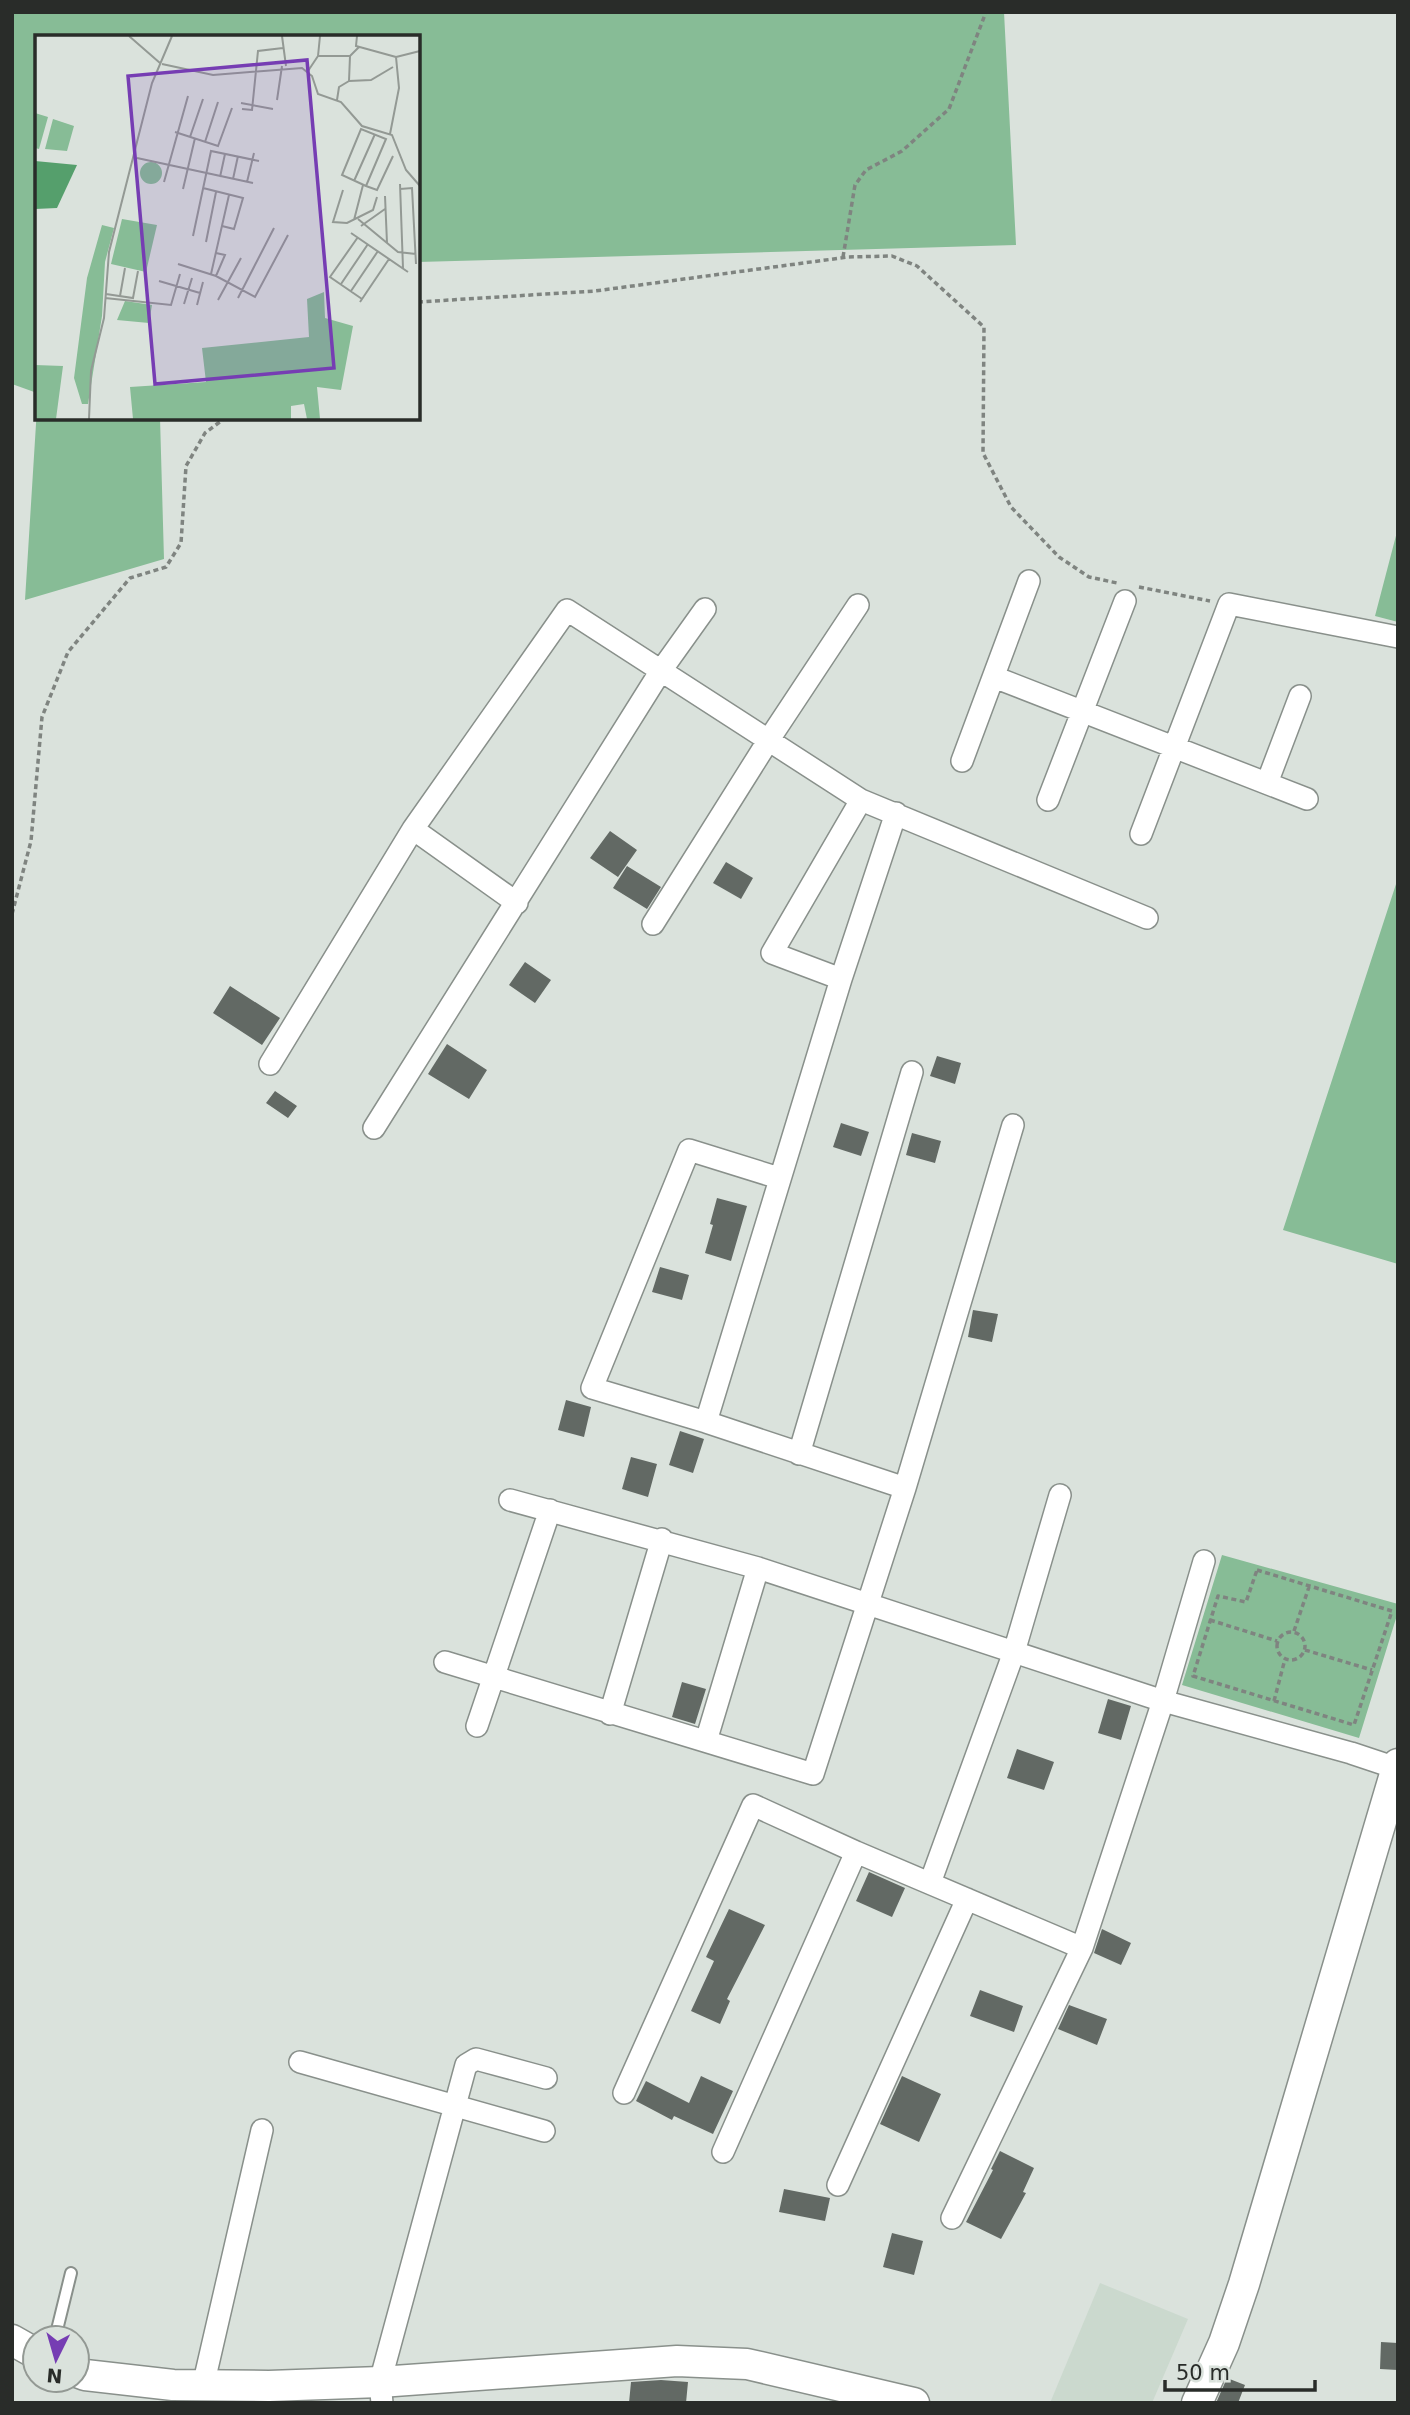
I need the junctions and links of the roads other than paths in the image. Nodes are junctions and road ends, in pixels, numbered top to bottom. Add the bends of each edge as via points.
1 (1029, 581) dead end
2 (1125, 601) dead end
3 (859, 605) dead end
4 (705, 609) dead end
5 (1398, 638) edge
6 (660, 672) junction
7 (993, 677) junction
8 (1300, 696) dead end
9 (1083, 712) junction
10 (768, 741) junction
11 (1175, 747) junction
12 (962, 761) dead end
13 (1267, 783) junction
14 (1307, 799) dead end
15 (861, 800) junction
16 (1048, 800) dead end
17 (896, 813) junction
18 (413, 829) junction
19 (1142, 834) dead end
20 (516, 903) junction
21 (1147, 918) dead end
22 (653, 924) dead end
23 (841, 979) junction
24 (270, 1064) dead end
25 (912, 1072) dead end
26 (1013, 1125) dead end
27 (374, 1128) dead end
28 (779, 1178) junction
29 (706, 1422) junction
30 (799, 1454) junction
31 (905, 1489) junction
32 (1060, 1495) dead end
33 (510, 1500) dead end
34 (550, 1510) junction
35 (662, 1539) junction
36 (1204, 1561) dead end
37 (758, 1567) junction
38 (869, 1604) junction
39 (1014, 1652) junction
40 (444, 1662) dead end
41 (493, 1677) junction
42 (1163, 1701) junction
43 (610, 1714) junction
44 (477, 1726) dead end
45 (706, 1741) junction
46 (1397, 1766) edge
47 (856, 1852) junction
48 (930, 1883) junction
49 (967, 1899) junction
50 (1082, 1948) junction
51 (300, 2062) dead end
52 (545, 2078) dead end
53 (624, 2093) dead end
54 (454, 2105) junction
55 (262, 2130) dead end
56 (544, 2130) dead end
57 (723, 2152) dead end
58 (838, 2185) dead end
59 (952, 2218) dead end
60 (71, 2273) dead end
61 (58, 2324) edge
62 (91, 2376) edge
63 (203, 2386) junction
64 (381, 2393) edge
65 (173, 2394) edge
66 (270, 2394) edge
67 (914, 2403) edge
68 (1198, 2403) edge

1 - 7 street
2 - 9 street
3 - 10 street
4 - 6 street
5 - 11 street via 1229,604
6 - 10 street
6 - 18 street via 567,610
6 - 20 street
7 - 9 street
7 - 12 street
8 - 13 street
9 - 11 street
9 - 16 street
10 - 15 street
10 - 22 street
11 - 13 street
11 - 19 street
13 - 14 street
15 - 17 street
15 - 23 street via 772,953
17 - 21 street
17 - 23 street
18 - 20 street
18 - 24 street
20 - 27 street
23 - 28 street
25 - 30 street
26 - 31 street
28 - 29 street
28 - 29 street via 689,1150 592,1388
29 - 30 street
30 - 31 street
31 - 38 street
32 - 39 street
33 - 34 street
34 - 35 street
34 - 41 street
35 - 37 street
35 - 43 street
36 - 42 street
37 - 38 street
37 - 45 street
38 - 39 street
38 - 45 street via 813,1774
39 - 42 street
39 - 48 street
40 - 41 street
41 - 43 street
41 - 44 street
42 - 46 street
42 - 50 street
43 - 45 street
46 - 68 main road via 1244,2284
47 - 48 street
47 - 53 street via 754,1805
47 - 57 street
48 - 49 street
49 - 50 street
49 - 58 street
50 - 59 street
51 - 54 street
52 - 54 street via 476,2059 466,2065
54 - 56 street
54 - 64 street
55 - 63 street
60 - 61 lane
62 - 65 main road
63 - 65 main road
63 - 66 main road
64 - 66 main road
64 - 67 main road via 677,2361 747,2364

